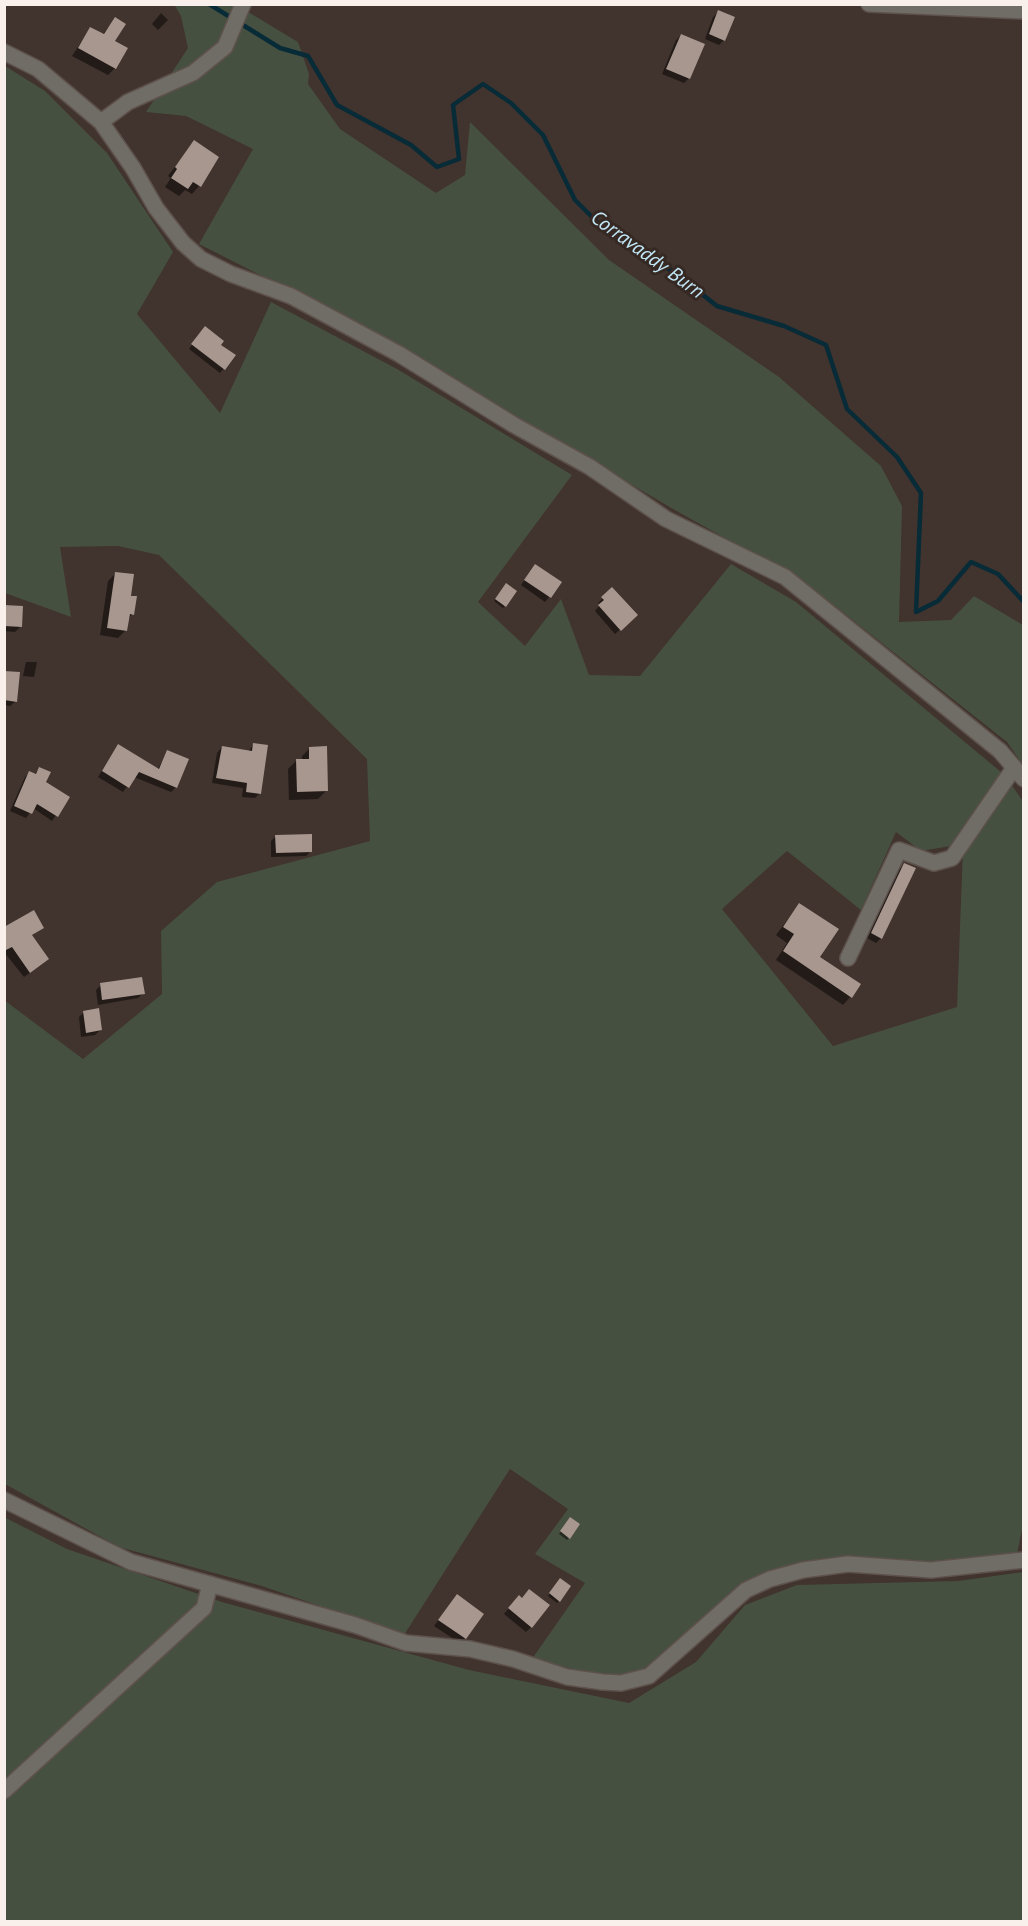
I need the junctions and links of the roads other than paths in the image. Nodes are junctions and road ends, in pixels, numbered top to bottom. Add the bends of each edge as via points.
1 (869, 4) edge
2 (241, 8) edge
3 (1023, 11) edge
4 (4, 52) edge
5 (101, 122) junction
6 (1019, 774) edge
7 (848, 958) dead end
8 (4, 1500) edge
9 (1023, 1560) edge
10 (210, 1584) junction
11 (4, 1791) edge

1 - 3 street
2 - 5 street via 225,47 193,73 128,102
4 - 5 street via 38,69
5 - 6 street via 156,208 201,259 291,296 371,339 590,467 666,519 785,577 1000,751
6 - 7 street via 952,858 934,863 899,850
8 - 10 street via 131,1563
9 - 10 street via 931,1570 848,1564 770,1579 746,1590 649,1676 621,1683 567,1677 471,1649 406,1643
10 - 11 street via 204,1608

